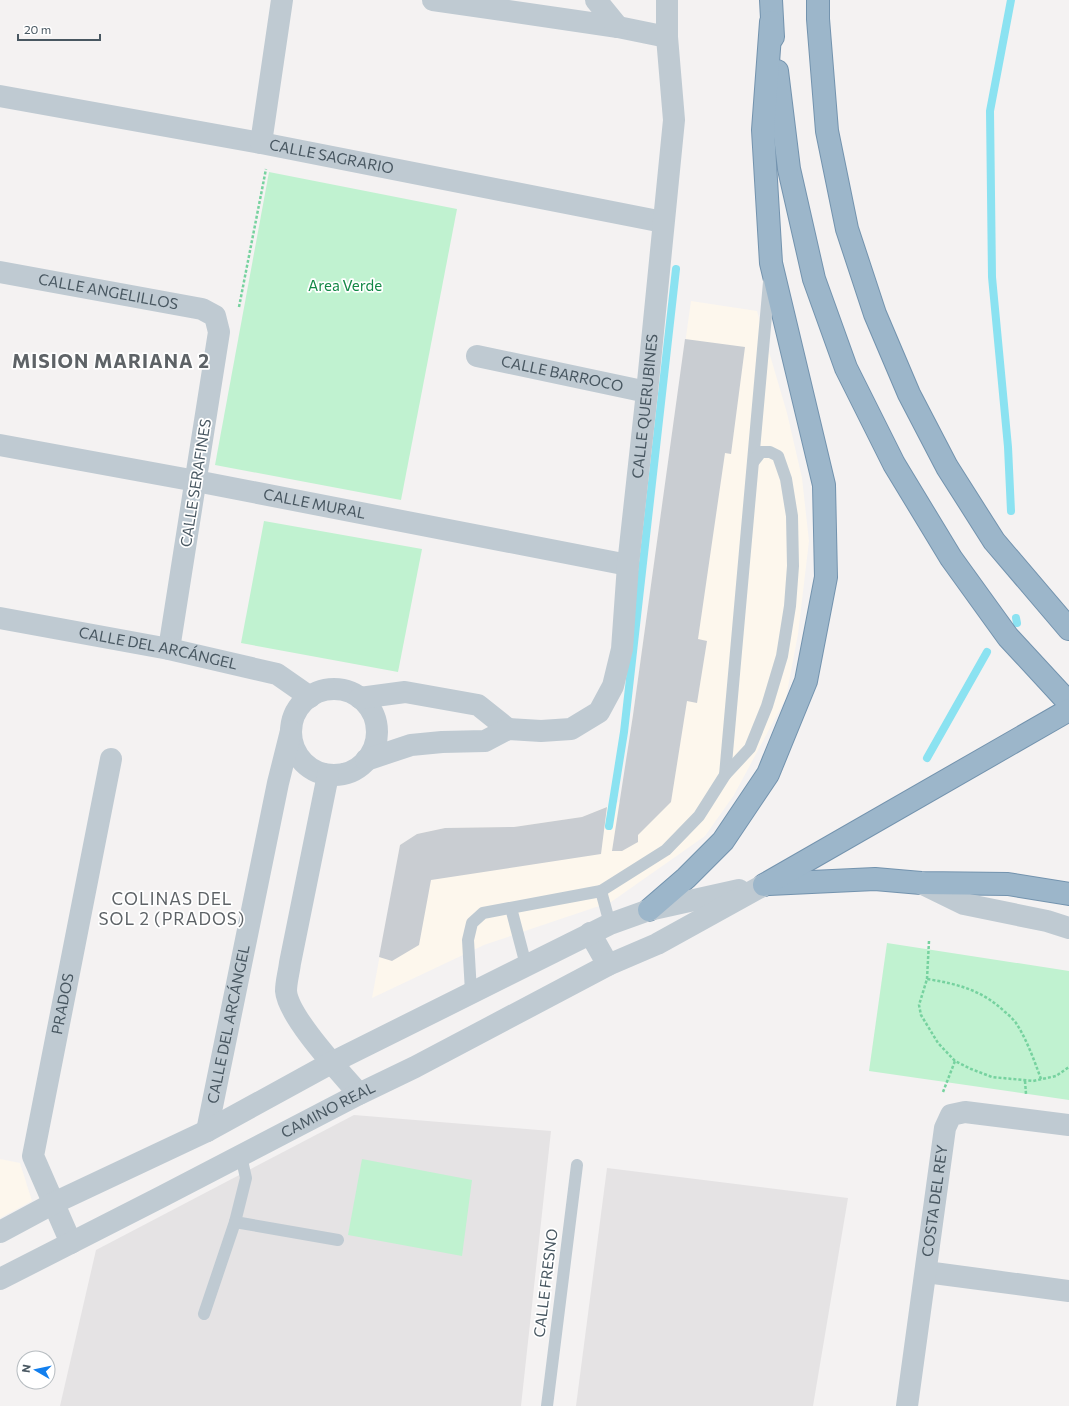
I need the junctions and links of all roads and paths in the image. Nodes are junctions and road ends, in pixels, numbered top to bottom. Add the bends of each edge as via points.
1 (282, 0) edge
2 (433, 0) edge
3 (596, 0) edge
4 (667, 0) edge
5 (771, 0) edge
6 (818, 0) edge
7 (771, 22) junction
8 (618, 27) junction
9 (667, 37) junction
10 (0, 96) edge
11 (266, 144) junction
12 (663, 222) junction
13 (771, 263) junction
14 (0, 272) edge
15 (217, 324) junction
16 (477, 356) dead end
17 (647, 392) junction
18 (0, 445) edge
19 (754, 461) junction
20 (196, 481) junction
21 (628, 565) junction
22 (0, 618) edge
23 (1069, 629) edge
24 (169, 649) junction
25 (310, 696) junction
26 (360, 698) junction
27 (1069, 703) edge
28 (1069, 710) edge
29 (508, 729) junction
30 (291, 730) junction
31 (111, 759) dead end
32 (366, 760) junction
33 (328, 775) junction
34 (725, 775) junction
35 (920, 883) junction
36 (764, 885) junction
37 (601, 891) junction
38 (1069, 894) edge
39 (511, 908) junction
40 (649, 910) junction
41 (610, 924) junction
42 (1069, 928) edge
43 (590, 933) junction
44 (929, 941) dead end
45 (526, 965) junction
46 (608, 965) junction
47 (927, 979) junction
48 (471, 992) junction
49 (331, 1063) junction
50 (1069, 1067) edge
51 (1041, 1079) junction
52 (1025, 1081) junction
53 (359, 1094) junction
54 (1026, 1097) dead end
55 (1069, 1125) edge
56 (207, 1131) junction
57 (241, 1156) junction
58 (577, 1165) dead end
59 (54, 1203) junction
60 (235, 1222) junction
61 (0, 1232) edge
62 (338, 1240) dead end
63 (71, 1243) junction
64 (926, 1272) junction
65 (0, 1279) edge
66 (1069, 1291) edge
67 (204, 1314) dead end
68 (548, 1406) edge
69 (908, 1406) edge

1 - 11 street
2 - 8 street
3 - 8 street
4 - 9 street, CALLE QUERUBINES
5 - 7 highway
6 - 23 highway via 827,131 847,229 875,314 909,394 947,467 994,540
7 - 13 highway via 763,130
7 - 27 highway via 789,169 814,279 846,368 894,464 950,558 1008,637
8 - 9 street
9 - 12 street, CALLE QUERUBINES via 674,120
10 - 11 street, CALLE SAGRARIO
11 - 12 street, CALLE SAGRARIO
11 - 15 path via 239,306
12 - 17 street, CALLE QUERUBINES
13 - 19 lane
13 - 40 highway via 824,485 826,577 806,681 768,774 723,841
14 - 15 street, CALLE ANGELILLOS via 202,309
15 - 20 street, CALLE SERAFINES
16 - 17 street, CALLE BARROCO
17 - 21 street, CALLE QUERUBINES
18 - 20 street, CALLE MURAL
19 - 34 lane
19 - 34 lane via 761,452 770,452 778,456 786,479 792,516 793,566 790,606 782,656 767,706 750,748
20 - 21 street, CALLE MURAL
20 - 24 street, CALLE SERAFINES
21 - 29 street, CALLE QUERUBINES via 622,650 612,686 599,712 571,729
22 - 24 street, CALLE DEL ARCÁNGEL
24 - 25 street, CALLE DEL ARCÁNGEL via 277,674
25 - 26 street via 335,689
25 - 30 street via 293,717
26 - 29 street via 405,692 478,706
26 - 32 street via 368,706 376,728 376,739
28 - 36 highway
29 - 32 street via 485,741 411,745
30 - 33 street via 292,743 305,765 316,772
30 - 56 street, CALLE DEL ARCÁNGEL
31 - 59 street, PRADOS via 33,1156
32 - 33 street via 349,772
33 - 49 street via 286,991 291,1006 305,1029
34 - 37 lane via 699,816 666,850
35 - 36 highway via 875,879
35 - 38 highway via 1008,884
35 - 42 street via 964,904
36 - 40 street
36 - 46 street, CAMINO REAL via 657,944
37 - 39 lane
37 - 41 lane
39 - 45 lane
39 - 48 lane via 482,913 472,923 468,940
40 - 41 street
41 - 43 street
43 - 45 street
43 - 46 street
44 - 47 path
45 - 48 street
46 - 53 street, CAMINO REAL via 435,1057
47 - 51 path via 975,990 996,1003 1015,1021
47 - 52 path via 920,1005 921,1015 938,1043 956,1061 972,1069 992,1077
48 - 49 street
49 - 53 street
49 - 56 street
50 - 51 path via 1056,1076
51 - 52 path
52 - 54 path
53 - 57 street, CAMINO REAL
55 - 64 street, COSTA DEL REY via 965,1112 952,1115 945,1128
56 - 59 street
57 - 60 lane via 246,1178
57 - 63 street, CAMINO REAL
58 - 68 lane, CALLE FRESNO
59 - 61 street
59 - 63 street, PRADOS
60 - 62 lane
60 - 67 lane
63 - 65 street, CAMINO REAL
64 - 66 street
64 - 69 street, COSTA DEL REY

